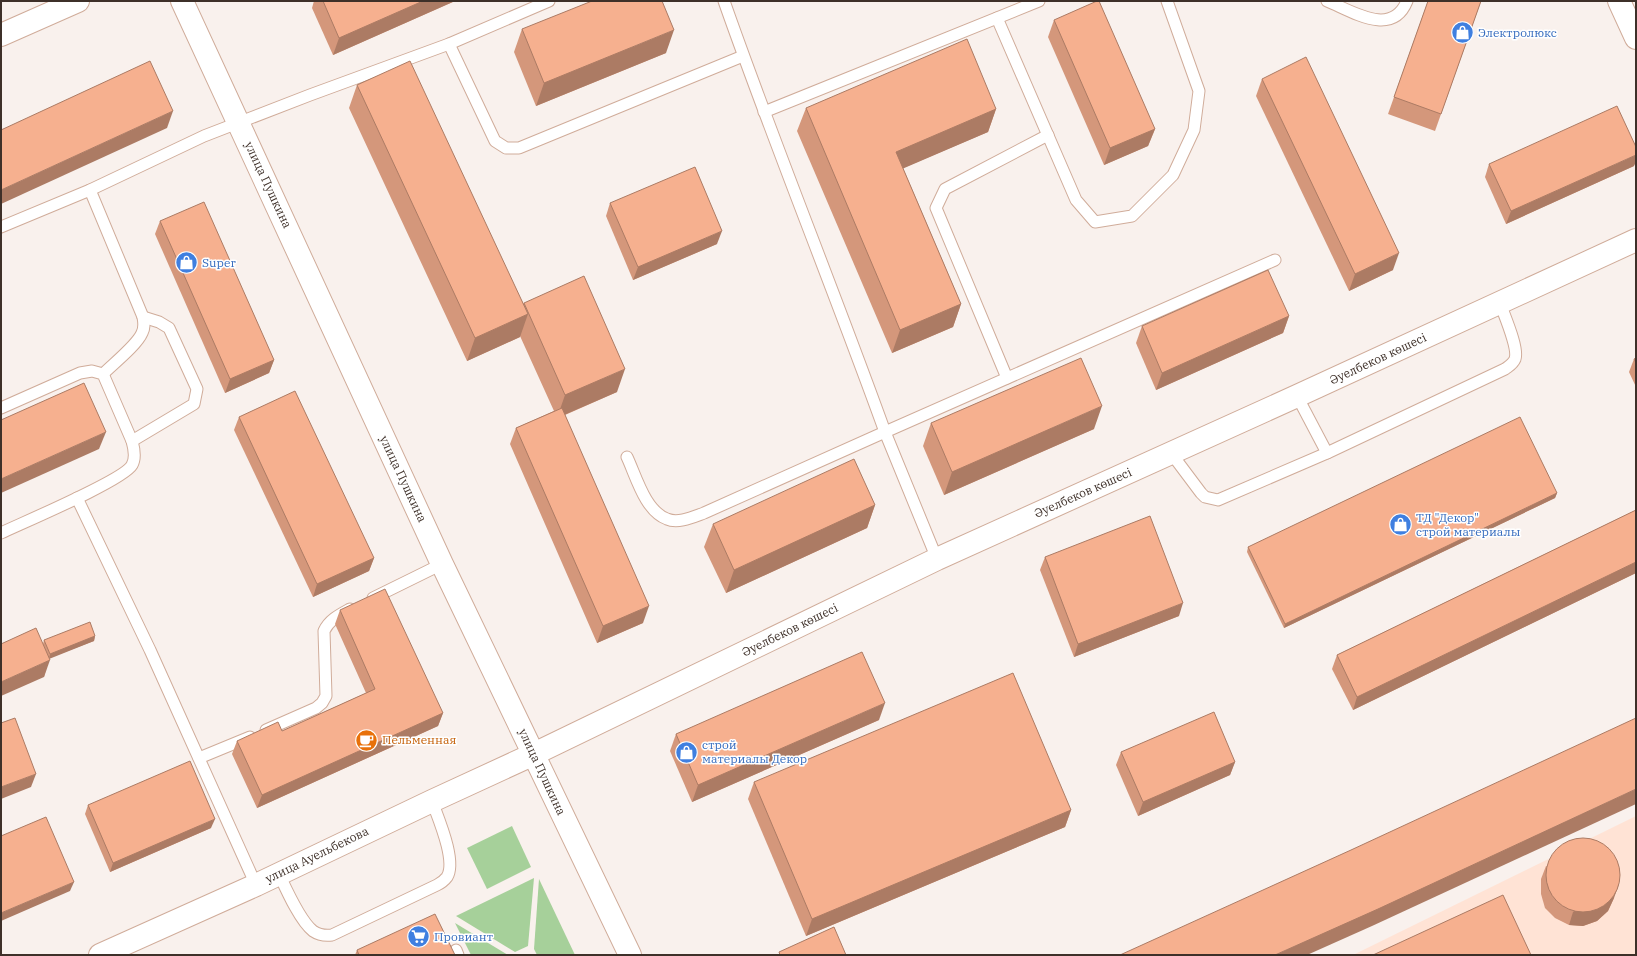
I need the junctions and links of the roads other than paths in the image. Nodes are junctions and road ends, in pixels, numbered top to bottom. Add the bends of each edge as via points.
1 (78, 1) edge
2 (182, 1) edge
3 (549, 1) edge
4 (724, 1) edge
5 (1039, 1) edge
6 (1167, 1) edge
7 (1327, 1) edge
8 (1406, 1) edge
9 (1619, 1) edge
10 (997, 18) junction
11 (1, 35) edge
12 (1636, 38) edge
13 (449, 44) junction
14 (743, 56) junction
15 (764, 112) junction
16 (240, 123) junction
17 (1048, 135) junction
18 (90, 190) junction
19 (1, 227) edge
20 (1636, 240) edge
21 (1275, 260) dead end
22 (1500, 303) junction
23 (143, 317) junction
24 (103, 374) junction
25 (1007, 378) junction
26 (1297, 396) junction
27 (1, 408) edge
28 (884, 432) junction
29 (132, 441) junction
30 (1171, 453) junction
31 (1326, 453) junction
32 (627, 457) dead end
33 (77, 498) junction
34 (1, 533) edge
35 (937, 559) junction
36 (442, 564) junction
37 (534, 754) junction
38 (199, 758) junction
39 (432, 800) junction
40 (279, 874) junction
41 (256, 885) junction
42 (124, 950) edge
43 (100, 955) edge
44 (630, 955) edge

1 - 11 street
2 - 16 street, улица Пушкина
3 - 13 lane
4 - 14 lane
5 - 10 lane
6 - 17 lane via 1199,91 1194,130 1173,175 1132,216 1095,222 1076,200
7 - 8 lane via 1379,21 1398,16
9 - 12 street
10 - 15 lane
10 - 17 lane
13 - 14 lane via 495,141 506,148 519,148
13 - 16 lane
14 - 15 lane
15 - 28 lane
16 - 18 lane via 204,136
16 - 36 street, улица Пушкина
17 - 25 lane via 945,189 936,208
18 - 19 lane
18 - 23 lane
20 - 22 street, Әуелбеков көшесі
21 - 25 lane
22 - 26 street, Әуелбеков көшесі
22 - 31 lane via 1515,348 1515,359 1511,364
23 - 24 lane via 142,334
23 - 29 lane via 169,328 197,389 194,404
24 - 27 lane via 92,371 80,373
24 - 29 lane
25 - 28 lane
26 - 30 street, Әуелбеков көшесі
26 - 31 lane
28 - 32 lane via 686,520 668,520 654,510
28 - 35 lane
29 - 33 lane via 135,452 132,465 123,474
30 - 31 lane via 1200,493 1218,500
30 - 35 street, Әуелбеков көшесі
33 - 34 lane
33 - 38 lane
35 - 37 street, Әуелбеков көшесі
36 - 37 street, улица Пушкина
36 - 38 lane via 327,624 324,631 326,696 316,708
37 - 39 street, улица Ауельбекова
37 - 44 street, улица Пушкина
38 - 41 lane
39 - 40 street, улица Ауельбекова
39 - 40 lane via 442,828 450,864 447,877 437,885 325,936 313,931 304,920
40 - 41 street, улица Ауельбекова
41 - 42 street, улица Ауельбекова
42 - 43 street, улица Ауельбекова

